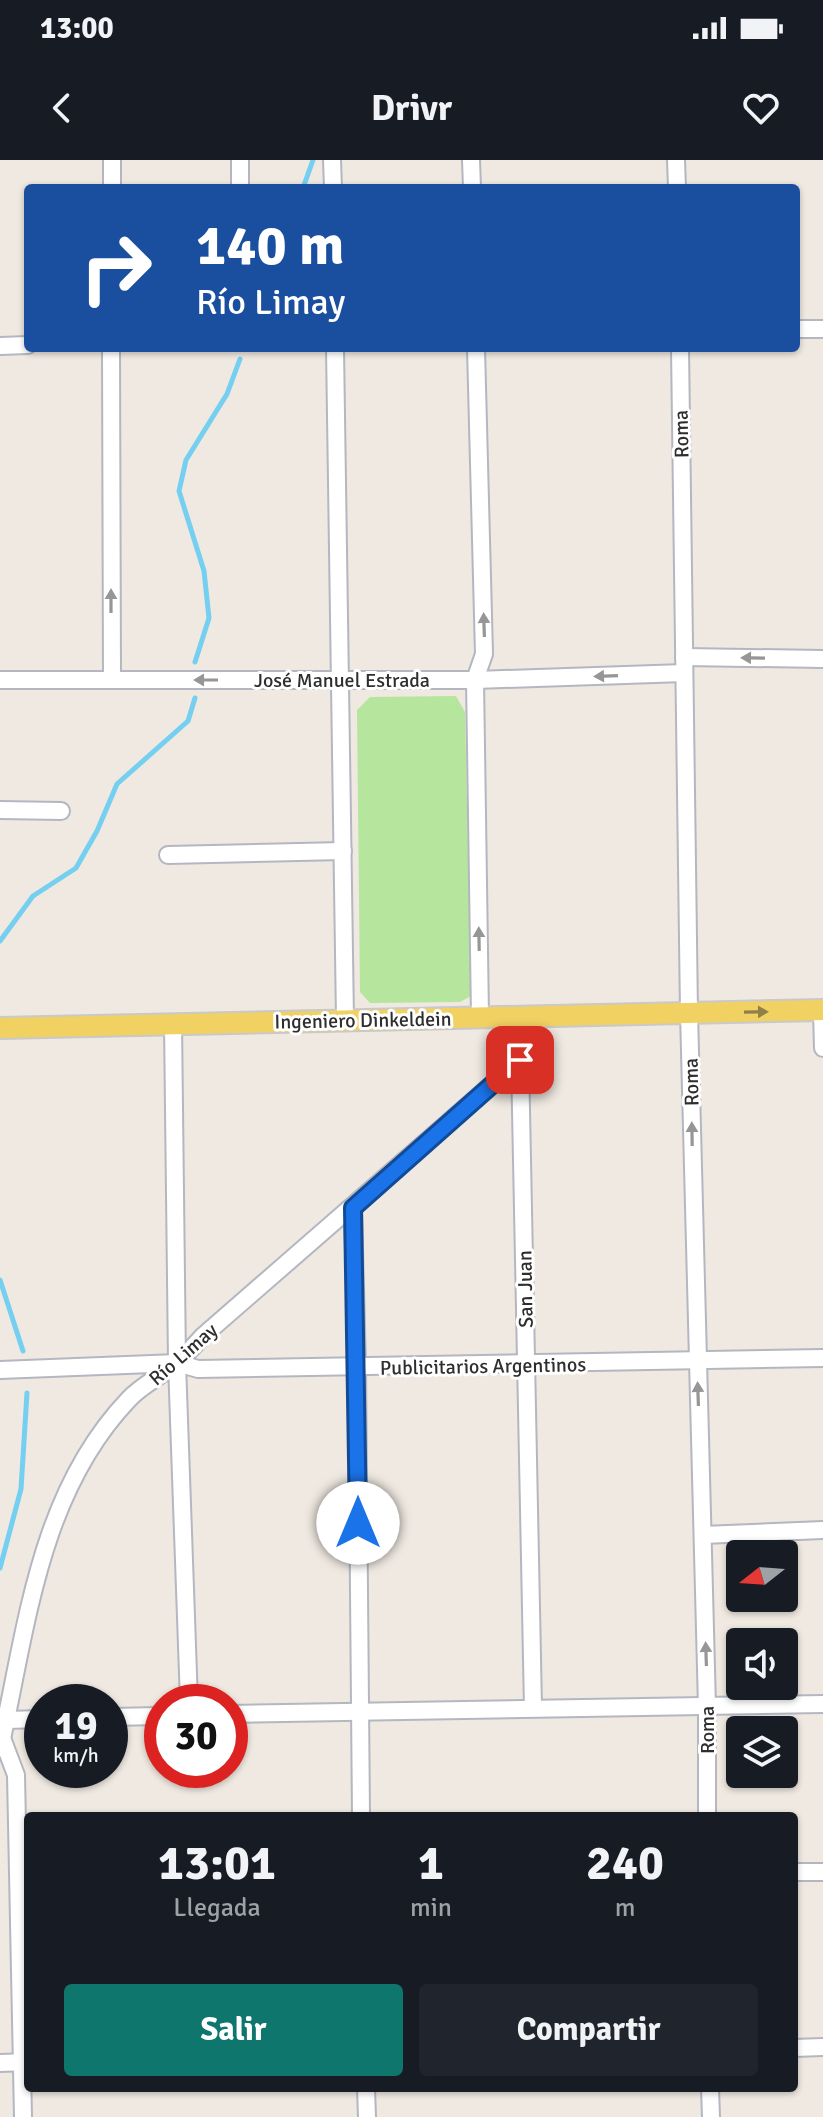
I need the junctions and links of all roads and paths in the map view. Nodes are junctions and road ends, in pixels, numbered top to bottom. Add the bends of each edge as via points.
1 (112, 160) edge
2 (240, 160) edge
3 (332, 160) edge
4 (471, 160) edge
5 (676, 160) edge
6 (112, 184) edge
7 (240, 184) edge
8 (333, 184) edge
9 (472, 184) edge
10 (677, 184) edge
11 (800, 329) edge
12 (823, 329) edge
13 (24, 345) edge
14 (0, 346) edge
15 (111, 352) edge
16 (335, 352) edge
17 (476, 352) edge
18 (680, 352) edge
19 (823, 659) edge
20 (684, 665) junction
21 (112, 679) junction
22 (0, 680) edge
23 (475, 680) junction
24 (339, 681) junction
25 (0, 810) edge
26 (61, 811) dead end
27 (343, 851) junction
28 (168, 855) dead end
29 (823, 1010) edge
30 (689, 1013) junction
31 (530, 1016) junction
32 (480, 1017) junction
33 (345, 1020) junction
34 (173, 1023) junction
35 (0, 1028) edge
36 (823, 1048) edge
37 (520, 1060) junction
38 (353, 1208) junction
39 (823, 1358) edge
40 (697, 1362) junction
41 (177, 1363) junction
42 (526, 1366) junction
43 (357, 1367) junction
44 (0, 1370) edge
45 (823, 1530) edge
46 (703, 1535) junction
47 (188, 1684) edge
48 (823, 1704) edge
49 (707, 1707) junction
50 (533, 1708) junction
51 (359, 1711) junction
52 (248, 1714) edge
53 (6, 1720) junction
54 (24, 1720) edge
55 (1, 1743) edge
56 (361, 1812) edge
57 (707, 1812) edge
58 (798, 1872) edge
59 (823, 1872) edge
60 (24, 2030) edge
61 (823, 2047) edge
62 (798, 2048) edge
63 (24, 2062) edge
64 (0, 2063) edge
65 (24, 2090) edge
66 (366, 2092) edge
67 (710, 2092) edge
68 (23, 2117) edge
69 (367, 2117) edge
70 (711, 2117) edge

1 - 6 street
2 - 7 street
3 - 8 street
4 - 9 street
5 - 10 street
11 - 12 street
13 - 14 street
21 -> 15 street
16 - 24 street
23 -> 17 street via 484,654
18 - 20 street, Roma
19 -> 20 street, José Manuel Estrada
20 -> 23 street, José Manuel Estrada
20 - 30 street, Roma
21 - 22 street, José Manuel Estrada
24 -> 21 street, José Manuel Estrada
23 - 24 street, José Manuel Estrada
32 -> 23 street
24 - 27 street
25 - 26 street
27 - 28 street
27 - 33 street
30 -> 29 main road, Ingeniero Dinkeldein
29 - 36 street
30 - 31 main road, Ingeniero Dinkeldein
40 -> 30 street, Roma
31 - 32 main road, Ingeniero Dinkeldein
31 - 37 street, San Juan
32 - 33 main road, Ingeniero Dinkeldein
33 - 34 main road, Ingeniero Dinkeldein
34 - 35 main road, Ingeniero Dinkeldein
34 - 41 street
37 - 38 street, Río Limay
37 - 42 street, San Juan
38 - 41 street, Río Limay
38 - 43 street
39 - 40 street, Publicitarios Argentinos
40 - 42 street, Publicitarios Argentinos
46 -> 40 street, Roma
41 - 43 street, Publicitarios Argentinos via 198,1369
41 - 44 street, Publicitarios Argentinos
41 - 47 street
41 - 53 street, Río Limay via 130,1397 90,1449 58,1510 26,1614
42 - 43 street, Publicitarios Argentinos
42 - 50 street, San Juan
43 - 51 street
45 - 46 street
49 -> 46 street, Roma
48 - 49 street
49 - 50 street
49 - 57 street, Roma
50 - 51 street
51 - 52 street
51 - 56 street
53 - 54 street
53 - 55 street, Río Limay
55 - 60 street via 16,1775
58 - 59 street
61 - 62 street
63 - 64 street
65 - 68 street
66 - 69 street
67 - 70 street

